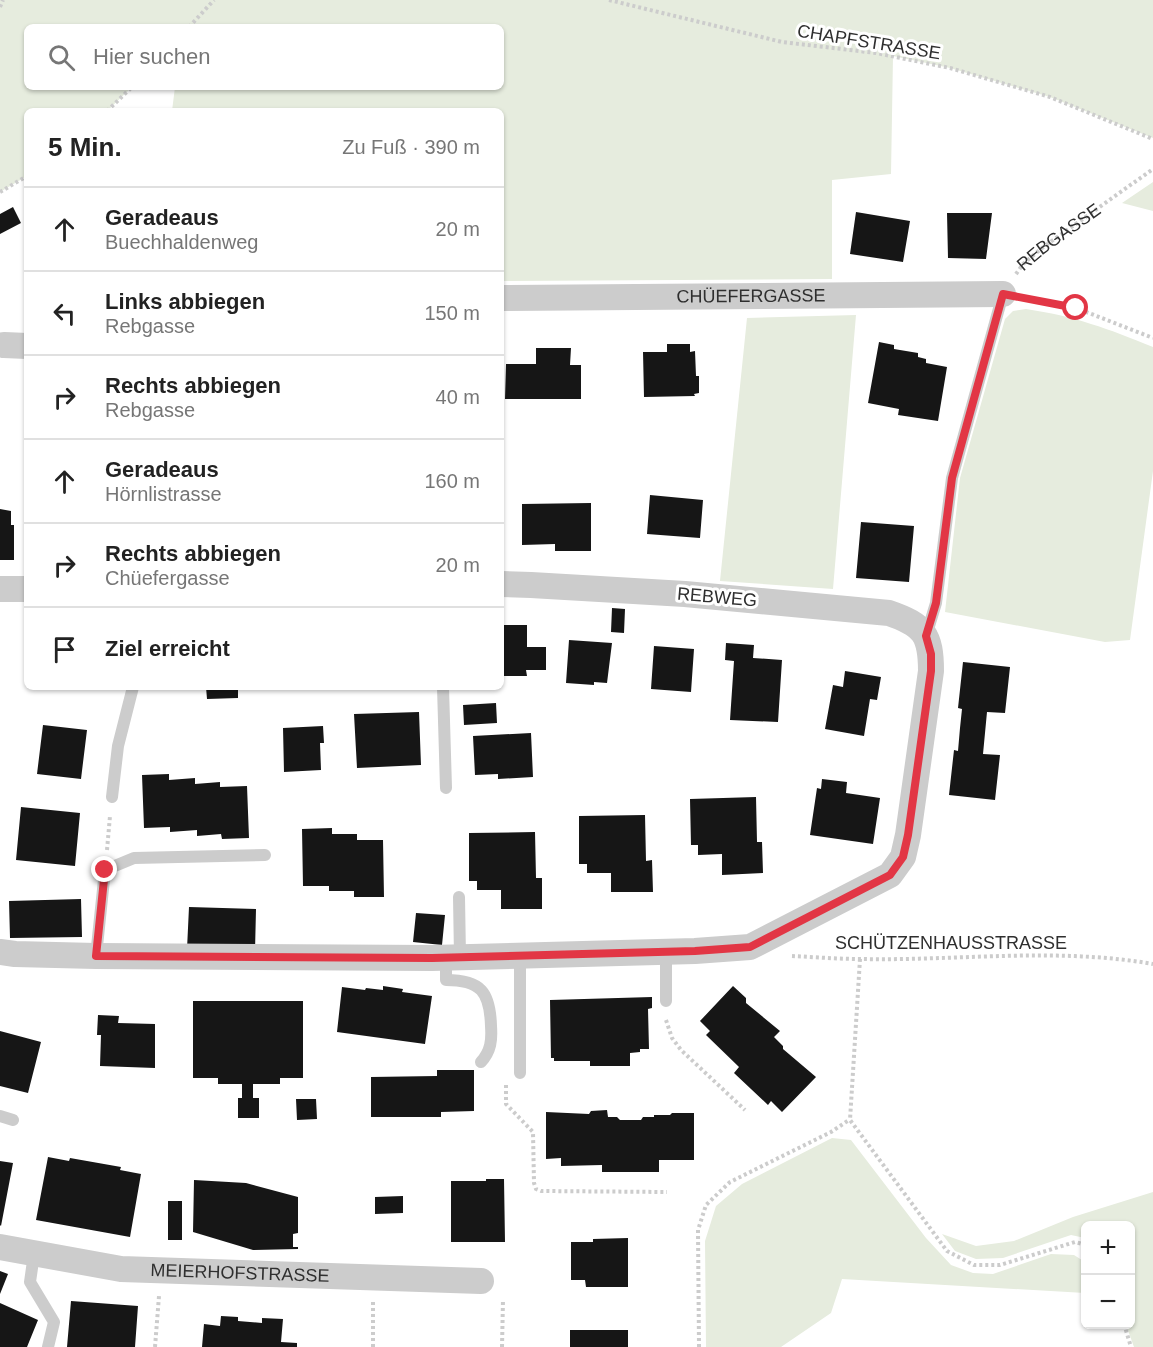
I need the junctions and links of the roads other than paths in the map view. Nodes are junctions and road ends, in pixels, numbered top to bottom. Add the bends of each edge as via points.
1 (1003, 294) joint
2 (504, 298) edge
3 (504, 584) edge
4 (0, 589) edge
5 (24, 589) edge
6 (926, 636) junction
7 (132, 690) edge
8 (443, 690) edge
9 (446, 788) dead end
10 (112, 797) road end
11 (265, 855) dead end
12 (459, 897) dead end
13 (0, 952) edge
14 (666, 952) junction
15 (96, 956) junction
16 (519, 956) junction
17 (453, 958) junction
18 (666, 1001) road end
19 (481, 1062) dead end
20 (520, 1073) dead end
21 (0, 1116) edge
22 (13, 1120) dead end
23 (0, 1247) edge
24 (34, 1254) junction
25 (481, 1281) dead end
26 (48, 1347) edge

1 - 2 street, CHÜEFERGASSE
1 - 6 lane via 952,478 936,603
3 - 6 street, REBWEG via 685,594 889,613 908,620
4 - 5 street
6 - 14 street via 931,671 908,835 903,857 890,875 750,947
7 - 10 lane via 118,746
8 - 9 lane
11 - 15 lane via 134,858 105,870
12 - 17 lane
13 - 15 street
14 - 16 street
14 - 18 lane
15 - 17 street
16 - 17 street
16 - 20 lane
17 - 19 lane via 446,980 476,985 489,999 491,1037
21 - 22 lane
23 - 24 street, MEIERHOFSTRASSE
24 - 25 street, MEIERHOFSTRASSE via 161,1272
24 - 26 lane via 30,1282 54,1322

